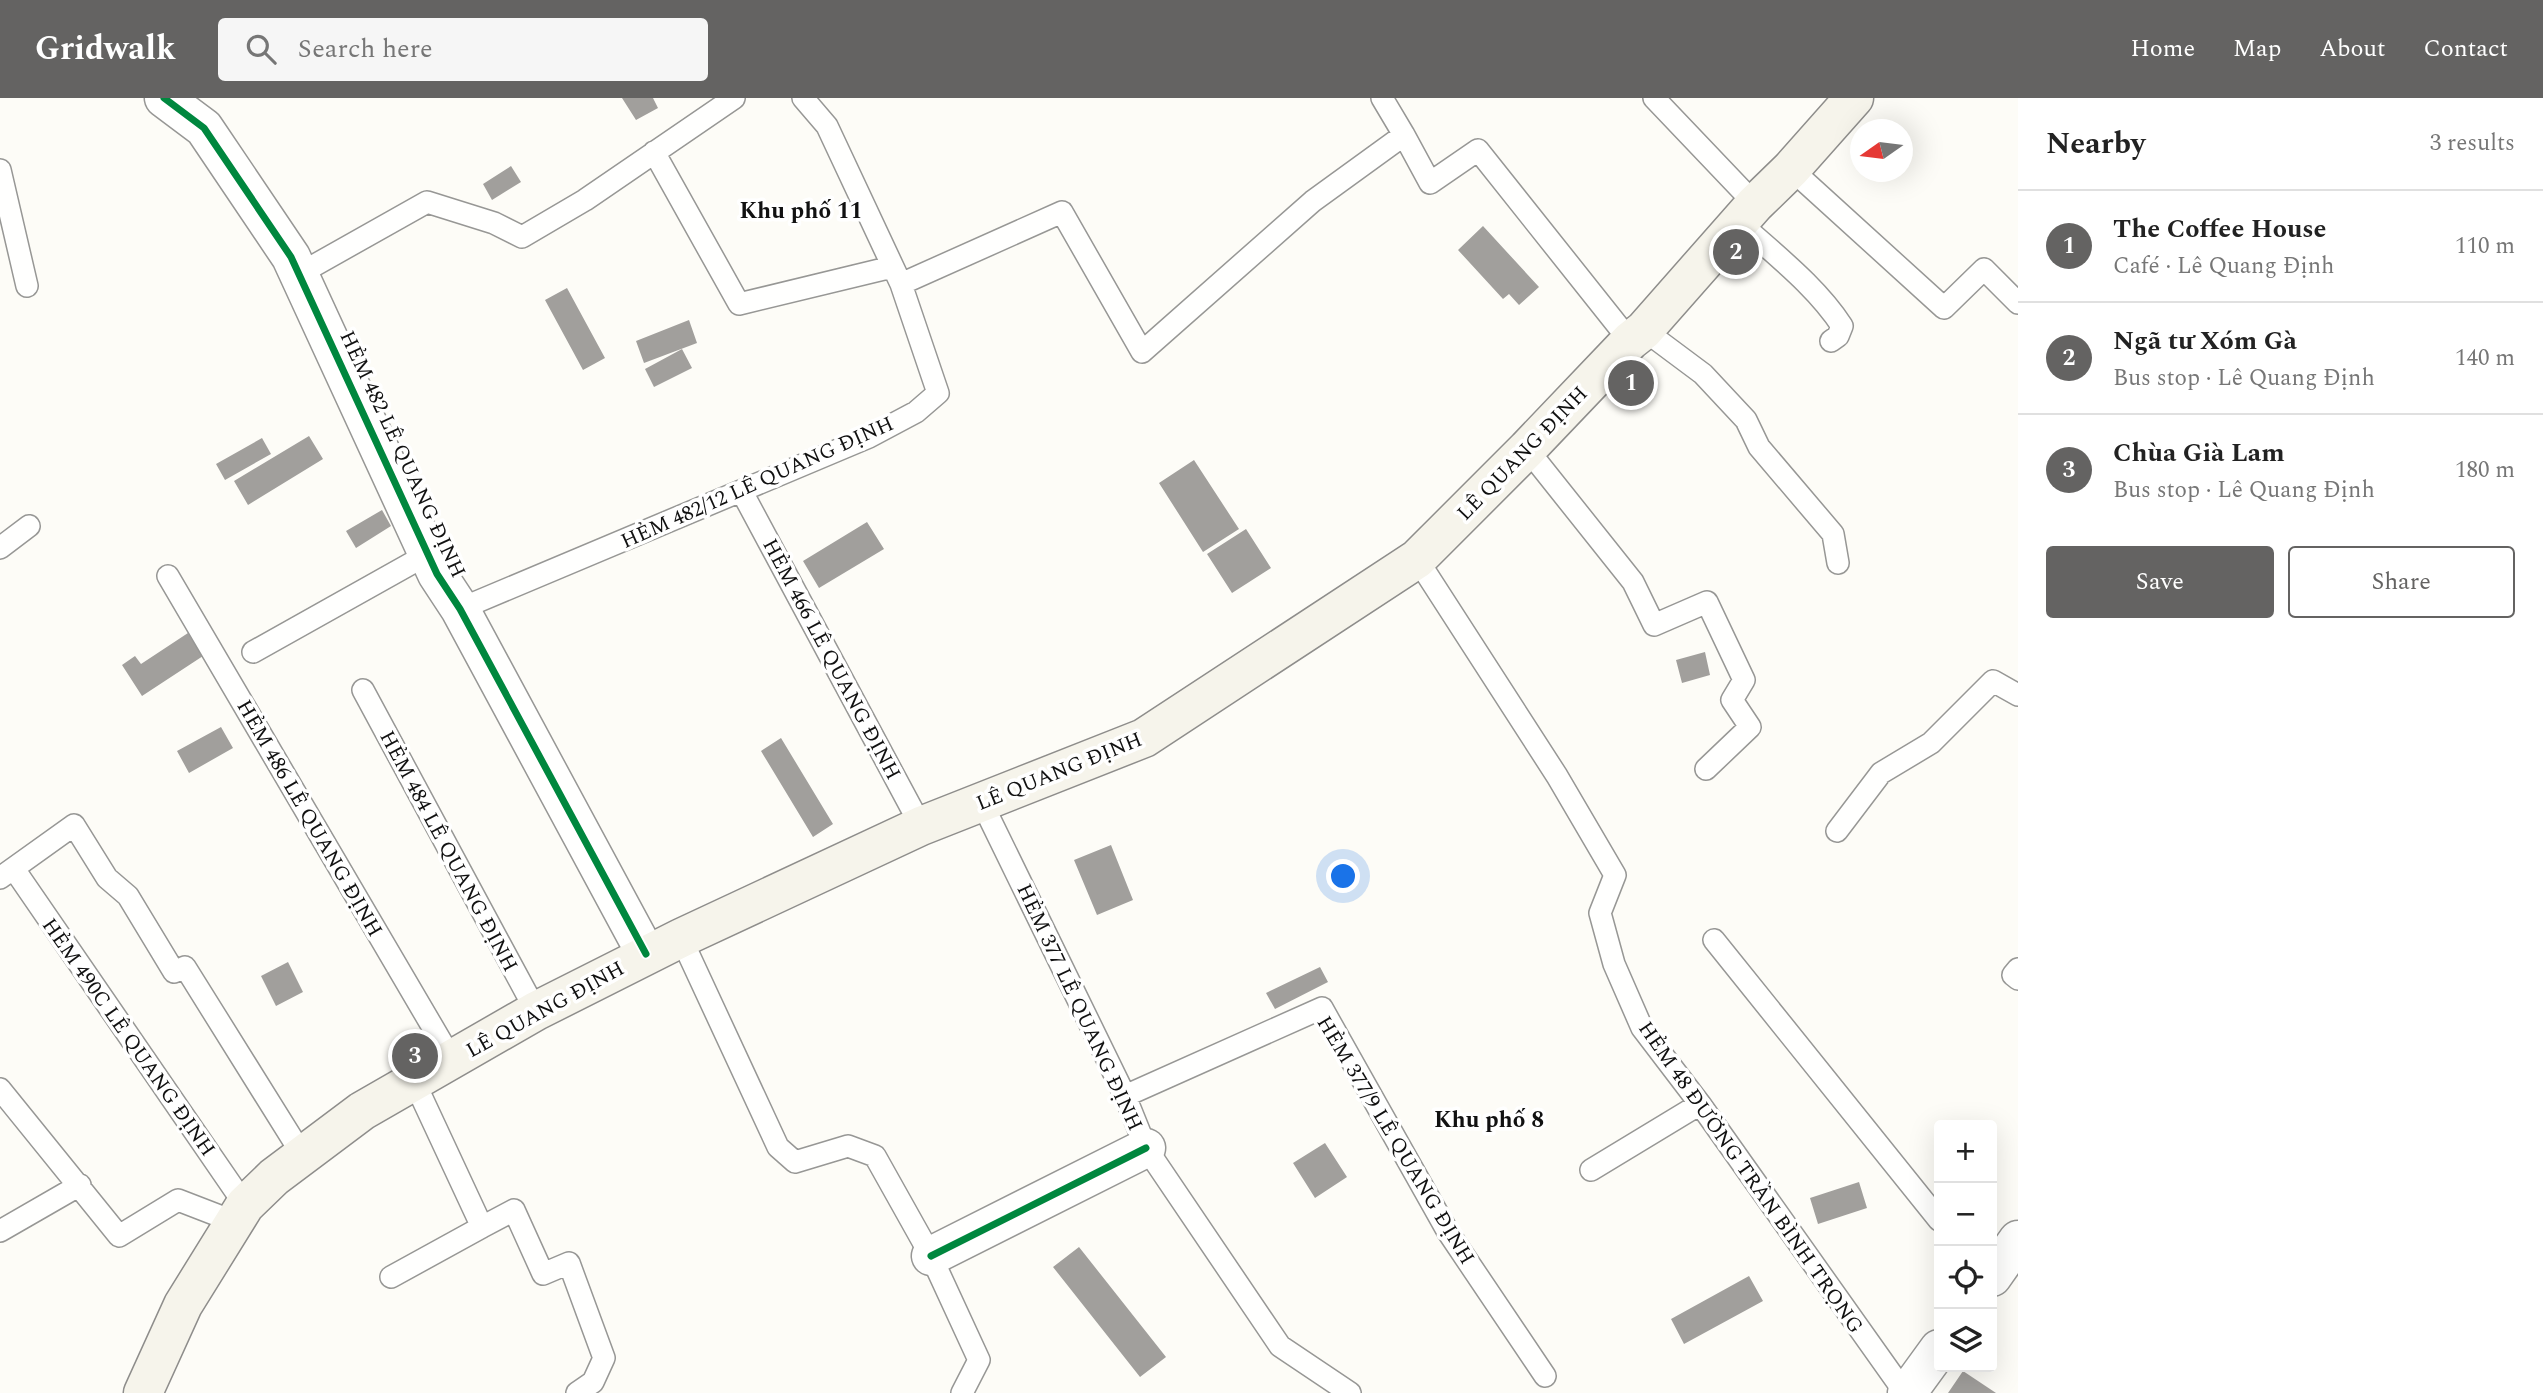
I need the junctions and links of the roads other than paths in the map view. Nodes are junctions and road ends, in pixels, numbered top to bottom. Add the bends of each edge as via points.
1 (164, 98) edge
2 (734, 98) edge
3 (803, 98) edge
4 (1382, 98) edge
5 (1654, 98) edge
6 (1854, 98) edge
7 (1404, 135) junction
8 (654, 152) junction
9 (1791, 169) junction
10 (0, 170) edge
11 (1747, 213) junction
12 (299, 274) junction
13 (897, 275) junction
14 (27, 286) dead end
15 (2018, 303) edge
16 (1637, 335) junction
17 (1831, 341) dead end
18 (1527, 449) junction
19 (742, 492) junction
20 (29, 526) dead end
21 (0, 548) edge
22 (428, 554) junction
23 (1418, 559) junction
24 (1838, 563) dead end
25 (169, 576) dead end
26 (460, 609) junction
27 (253, 652) dead end
28 (363, 690) dead end
29 (2018, 695) edge
30 (1706, 769) dead end
31 (982, 803) junction
32 (921, 826) junction
33 (1837, 831) dead end
34 (7, 873) edge
35 (681, 938) junction
36 (1714, 940) dead end
37 (646, 954) junction
38 (2018, 969) edge
39 (2018, 979) edge
40 (536, 1011) junction
41 (452, 1060) junction
42 (414, 1081) junction
43 (0, 1089) edge
44 (1125, 1096) junction
45 (1700, 1104) junction
46 (1146, 1148) junction
47 (303, 1156) junction
48 (1591, 1170) dead end
49 (80, 1185) junction
50 (240, 1214) junction
51 (1934, 1214) edge
52 (482, 1227) junction
53 (0, 1231) edge
54 (2018, 1240) edge
55 (931, 1256) junction
56 (1997, 1270) edge
57 (391, 1277) dead end
58 (1934, 1356) edge
59 (1545, 1376) dead end
60 (143, 1393) edge
61 (577, 1393) edge
62 (962, 1393) edge
63 (1350, 1393) edge
64 (1906, 1393) edge

1 - 12 street, HẺM 482 LÊ QUANG ĐỊNH via 204,128
2 - 8 lane
3 - 13 lane, HẺM 482/12 LÊ QUANG ĐỊNH via 827,127
4 - 7 lane
5 - 11 lane
6 - 9 main road, LÊ QUANG ĐỊNH
7 - 13 lane via 1313,201 1142,352 1062,212
7 - 16 lane via 1430,183 1478,150
8 - 12 lane via 522,237 427,202
8 - 13 lane via 739,304
9 - 11 main road, LÊ QUANG ĐỊNH
9 - 15 lane via 1944,307 1984,270
10 - 14 lane
11 - 16 main road, LÊ QUANG ĐỊNH
11 - 17 lane via 1835,315 1842,326
12 - 22 street, HẺM 482 LÊ QUANG ĐỊNH
13 - 19 lane, HẺM 482/12 LÊ QUANG ĐỊNH via 937,393 916,412 869,437
16 - 18 main road, LÊ QUANG ĐỊNH
16 - 24 lane via 1703,374 1746,420 1759,447 1833,534
18 - 23 main road, LÊ QUANG ĐỊNH
18 - 30 lane via 1633,582 1654,625 1707,602 1744,680 1732,700 1750,727
19 - 26 lane, HẺM 482/12 LÊ QUANG ĐỊNH
19 - 32 lane, HẺM 466 LÊ QUANG ĐỊNH
20 - 21 lane
22 - 26 street, HẺM 482 LÊ QUANG ĐỊNH
22 - 27 lane
23 - 31 main road, LÊ QUANG ĐỊNH via 1144,738
23 - 45 lane, HẺM 48 ĐƯỜNG TRẦN BÌNH TRỌNG via 1615,875 1600,912 1614,964 1642,1028
25 - 41 lane, HẺM 486 LÊ QUANG ĐỊNH
26 - 37 street, HẺM 482 LÊ QUANG ĐỊNH
28 - 40 lane, HẺM 484 LÊ QUANG ĐỊNH
29 - 33 lane via 1993,681 1931,743 1881,773
31 - 32 main road, LÊ QUANG ĐỊNH
31 - 44 lane, HẺM 377 LÊ QUANG ĐỊNH
32 - 35 main road, LÊ QUANG ĐỊNH
34 - 47 lane via 74,825 107,878 128,896 174,972 185,967
34 - 50 lane, HẺM 490C LÊ QUANG ĐỊNH
35 - 37 main road, LÊ QUANG ĐỊNH
35 - 55 lane via 778,1147 796,1162 848,1146 875,1156
36 - 51 lane
37 - 40 main road, LÊ QUANG ĐỊNH
38 - 39 lane via 2013,975
40 - 41 main road, LÊ QUANG ĐỊNH
41 - 42 main road, LÊ QUANG ĐỊNH
42 - 47 main road, LÊ QUANG ĐỊNH via 362,1111
42 - 52 lane
43 - 49 lane
44 - 46 lane, HẺM 377 LÊ QUANG ĐỊNH
44 - 59 lane, HẺM 377/9 LÊ QUANG ĐỊNH via 1322,1008 1448,1232
45 - 48 lane
45 - 64 lane, HẺM 48 ĐƯỜNG TRẦN BÌNH TRỌNG
46 - 55 street
46 - 63 lane, HẺM 377 LÊ QUANG ĐỊNH via 1280,1346
47 - 50 main road, LÊ QUANG ĐỊNH via 274,1177
49 - 50 lane via 119,1236 178,1200
49 - 53 lane
50 - 60 main road, LÊ QUANG ĐỊNH via 183,1305
52 - 57 lane
52 - 61 lane via 514,1210 542,1274 569,1263 604,1358 593,1381
54 - 56 street
55 - 62 lane via 979,1360
58 - 64 street

